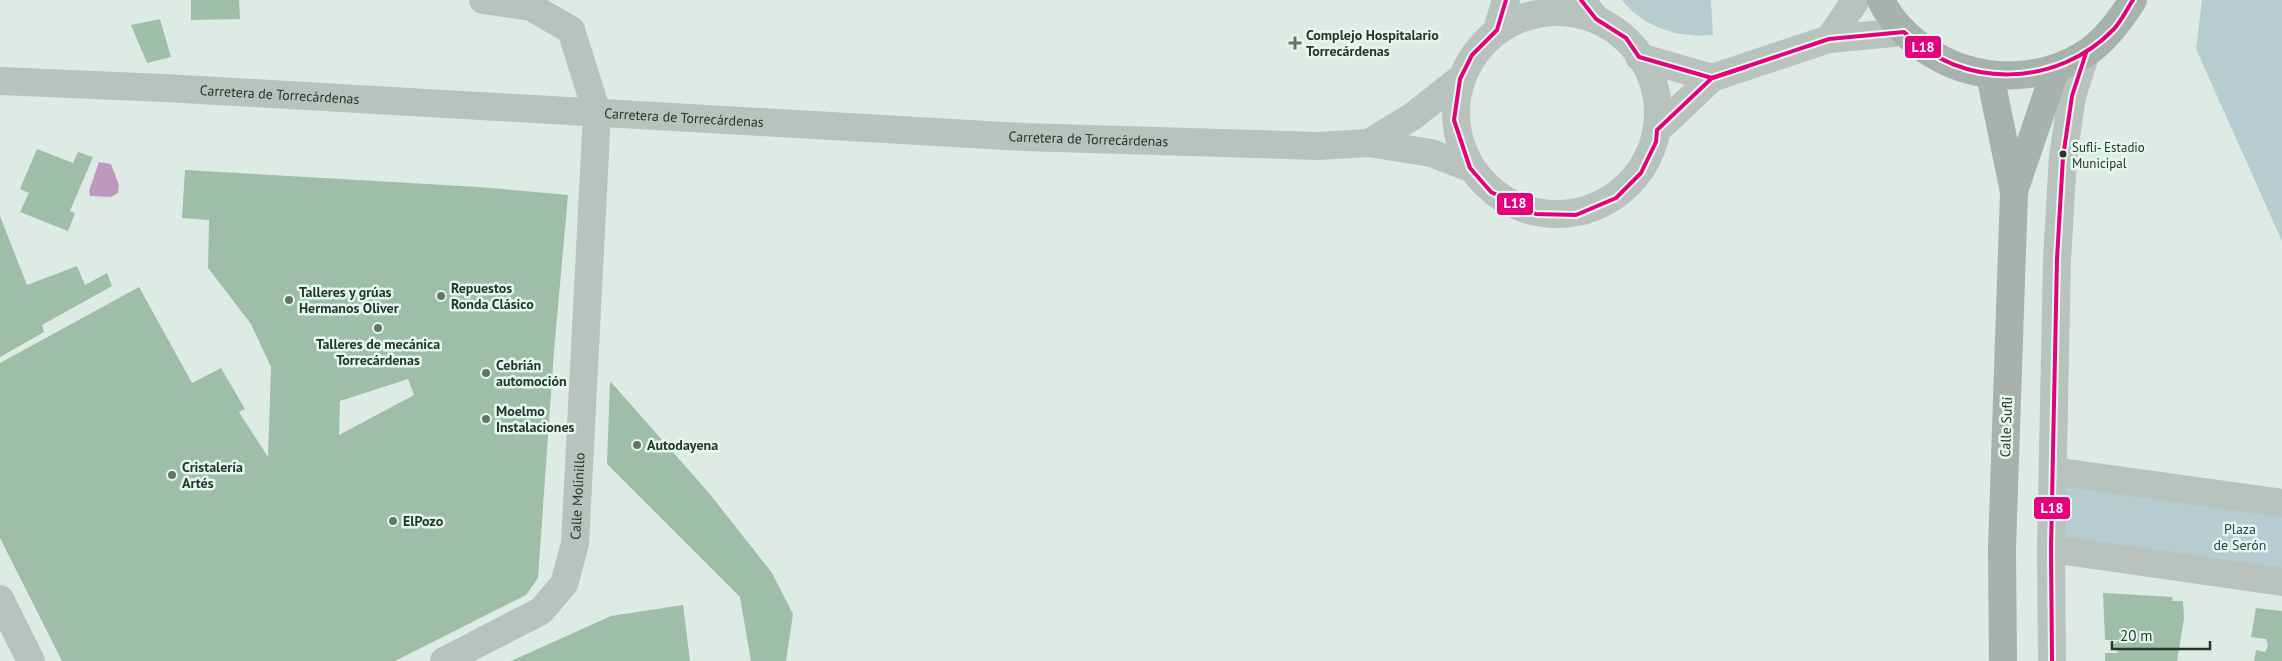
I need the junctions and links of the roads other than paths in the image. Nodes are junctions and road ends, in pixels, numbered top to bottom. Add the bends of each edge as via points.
1 (483, 0) edge
2 (1506, 0) edge
3 (1856, 0) edge
4 (1881, 0) edge
5 (2132, 0) edge
6 (1589, 9) edge
7 (1497, 30) junction
8 (1904, 32) junction
9 (1829, 39) junction
10 (2086, 53) junction
11 (1639, 57) junction
12 (2056, 68) junction
13 (1990, 76) junction
14 (1712, 78) junction
15 (1460, 79) junction
16 (0, 81) edge
17 (596, 113) junction
18 (1657, 130) junction
19 (1369, 143) junction
20 (1470, 168) junction
21 (2014, 192) junction
22 (2053, 471) junction
23 (2282, 503) edge
24 (2051, 549) junction
25 (2282, 582) edge
26 (0, 599) edge
27 (31, 661) edge
28 (444, 661) edge
29 (2003, 661) edge
30 (2052, 661) edge

1 - 17 street, Calle Molinillo via 531,7 571,30
2 - 7 street
3 - 9 street
4 - 8 main road
5 - 10 main road via 2115,27
6 - 7 street via 1577,13 1532,14
6 - 11 street via 1626,38
7 - 15 street via 1472,55
8 - 9 street
8 - 13 main road via 1929,53 1951,64
9 - 14 street
10 - 12 main road
10 - 22 street via 2072,96 2063,157 2057,259
11 - 14 street
11 - 18 street via 1654,81 1660,106
12 - 13 main road via 2023,76
12 - 21 main road, Calle Suflí
13 - 21 main road, Calle Suflí
14 - 18 street
15 - 19 street, Carretera de Torrecárdenas via 1413,116
15 - 20 street via 1454,120
16 - 17 street, Carretera de Torrecárdenas
17 - 19 street, Carretera de Torrecárdenas via 1024,137 1318,146
17 - 28 street, Calle Molinillo via 575,544 564,584 541,611
18 - 20 street via 1656,142 1641,173 1616,198 1576,215 1536,214 1491,192
19 - 20 street, Carretera de Torrecárdenas via 1431,153
21 - 29 main road, Calle Suflí via 2002,548
22 - 23 street
22 - 24 street
24 - 25 street
24 - 30 street
26 - 27 street

